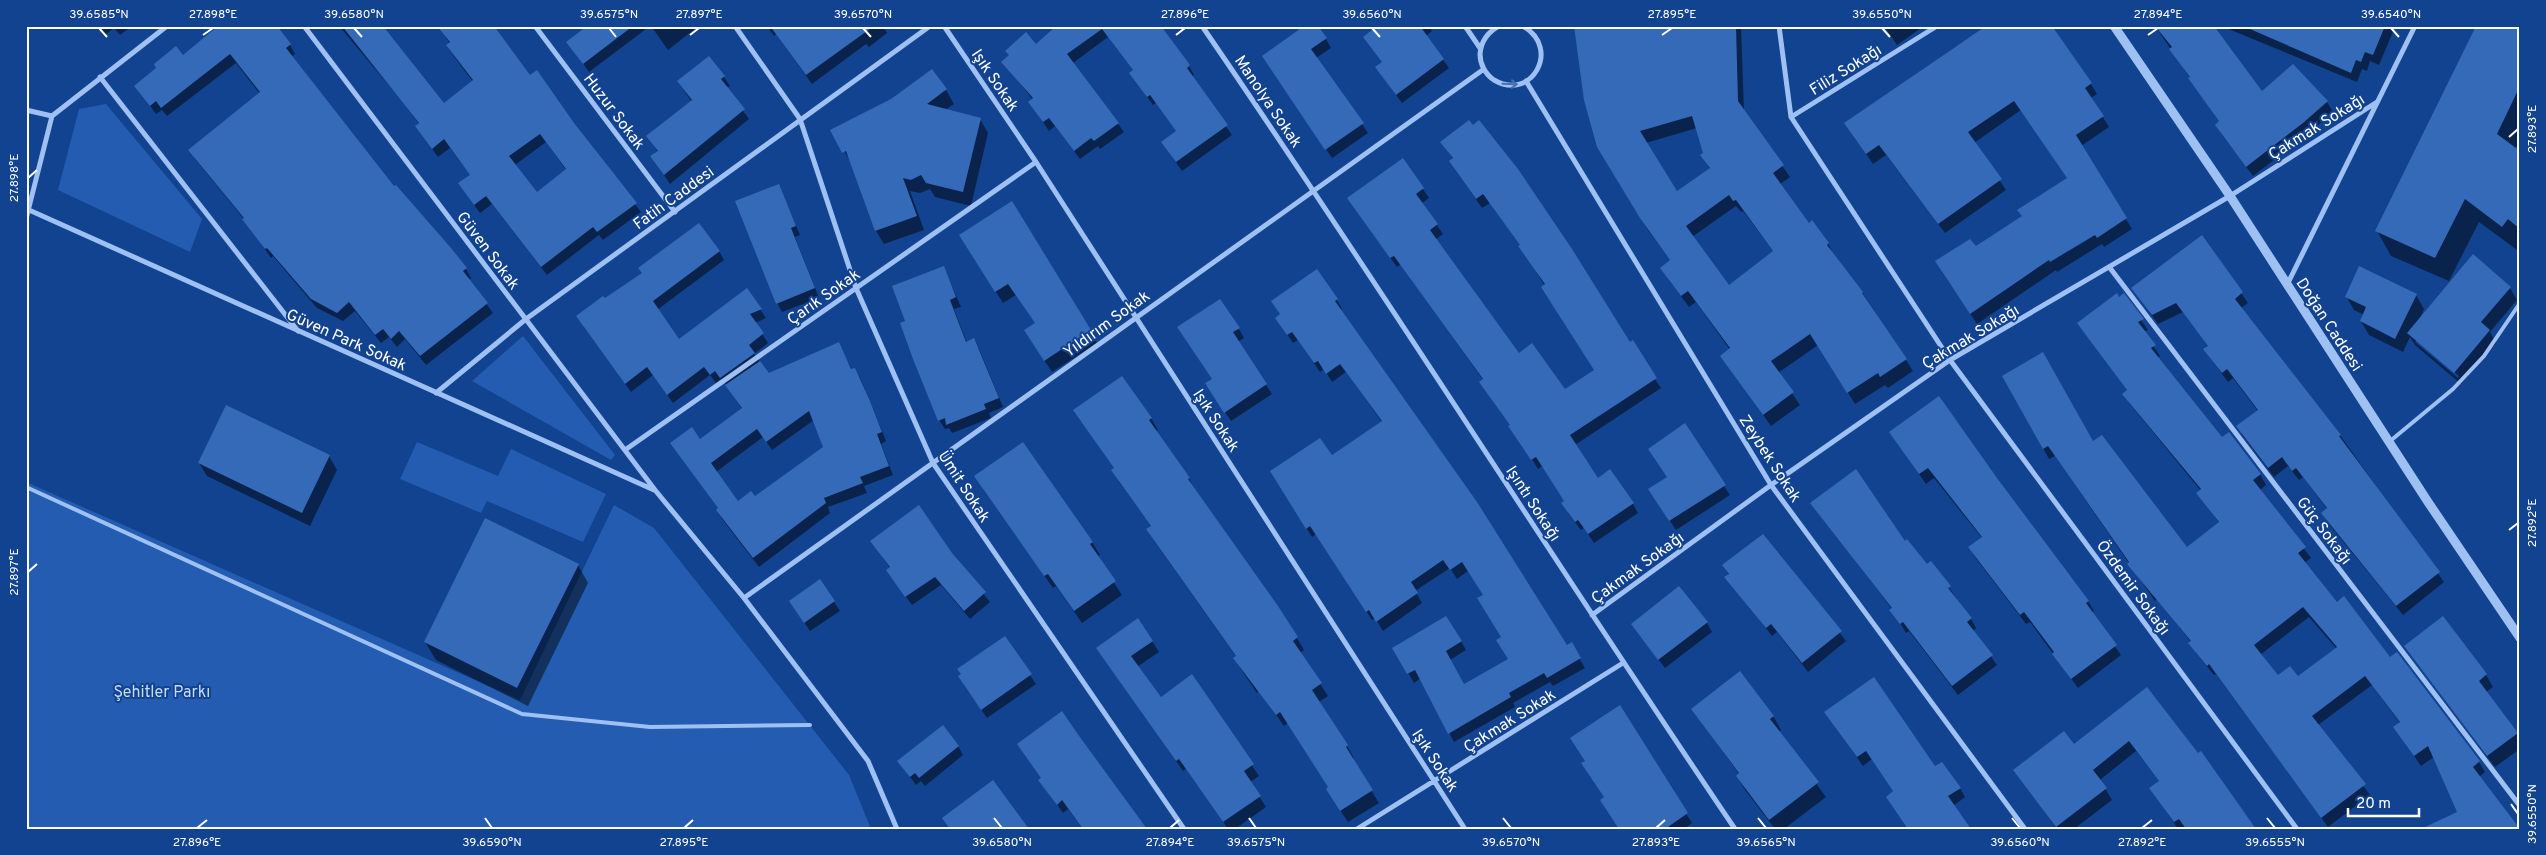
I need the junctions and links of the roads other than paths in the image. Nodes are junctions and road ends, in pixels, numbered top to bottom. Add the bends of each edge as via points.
1 (167, 26) edge
2 (304, 26) edge
3 (535, 26) edge
4 (735, 26) edge
5 (930, 26) edge
6 (944, 26) edge
7 (1202, 26) edge
8 (1465, 26) edge
9 (1499, 26) edge
10 (1523, 26) edge
11 (1779, 26) edge
12 (1937, 26) edge
13 (2114, 26) edge
14 (2415, 26) edge
15 (1480, 48) junction
16 (1484, 69) junction
17 (100, 77) junction
18 (1526, 81) junction
19 (2377, 102) junction
20 (26, 110) edge
21 (52, 116) junction
22 (1791, 117) junction
23 (800, 119) junction
24 (1036, 162) junction
25 (1314, 189) junction
26 (2230, 196) junction
27 (29, 210) junction
28 (675, 212) junction
29 (26, 219) edge
30 (2110, 268) junction
31 (2288, 285) junction
32 (856, 288) junction
33 (2520, 302) edge
34 (1136, 317) junction
35 (526, 319) junction
36 (298, 332) junction
37 (1950, 360) junction
38 (436, 393) junction
39 (2389, 442) junction
40 (625, 450) junction
41 (933, 463) junction
42 (1771, 485) junction
43 (26, 487) edge
44 (655, 490) junction
45 (744, 598) junction
46 (1592, 615) junction
47 (2520, 638) edge
48 (1623, 663) junction
49 (810, 725) dead end
50 (1434, 781) junction
51 (2520, 806) edge
52 (896, 829) edge
53 (1184, 829) edge
54 (1357, 829) edge
55 (1465, 829) edge
56 (1735, 829) edge
57 (2025, 829) edge
58 (2297, 829) edge

1 - 17 street
2 - 35 street, Güven Sokak
3 - 28 street, Huzur Sokak
4 - 23 street, Ümit Sokak
5 - 23 street, Fatih Caddesi
6 - 24 street, Işık Sokak
7 - 25 street, Manolya Sokak
8 - 15 street
9 - 15 street via 1484,38
10 - 18 street via 1531,31 1541,48 1539,67
11 - 22 street
12 - 22 street, Filiz Sokağı
13 - 26 street, Doğan Caddesi
14 - 19 street, Çakmak Sokağı
15 - 16 street
16 -> 18 street via 1490,78 1508,85
16 - 25 street, Yıldırım Sokak
17 - 21 street
17 - 36 street
18 - 42 street, Zeybek Sokak
19 - 26 street, Çakmak Sokağı
19 - 31 street, Çakmak Sokağı
20 - 21 street
21 - 27 street
22 - 37 street, Özdemir Sokağı
23 - 28 street, Fatih Caddesi
23 - 32 street, Ümit Sokak
24 - 32 street, Çarık Sokak
24 - 34 street, Işık Sokak
25 - 34 street, Yıldırım Sokak
25 - 46 street, Işıntı Sokağı
26 - 30 street, Çakmak Sokağı
26 - 31 street, Doğan Caddesi
27 - 29 street
27 - 36 street, Güven Park Sokak
28 - 35 street, Fatih Caddesi
30 - 37 street, Çakmak Sokağı
30 - 51 street, Güç Sokağı
31 - 39 street, Doğan Caddesi
32 - 40 street, Çarık Sokak
32 - 41 street, Ümit Sokak
33 - 39 lane via 2484,356 2453,389
34 - 41 street, Yıldırım Sokak
34 - 50 street, Işık Sokak
35 - 38 street, Fatih Caddesi
35 - 40 street, Güven Sokak
36 - 38 street, Güven Park Sokak
37 - 42 street, Çakmak Sokağı
37 - 58 street, Özdemir Sokağı
38 - 44 street, Güven Park Sokak
39 - 47 street, Doğan Caddesi
40 - 44 street, Güven Sokak
41 - 45 street, Yıldırım Sokak
41 - 53 street, Ümit Sokak
42 - 46 street, Çakmak Sokağı
42 - 57 street, Zeybek Sokak
43 - 49 lane via 522,714 650,727
44 - 45 street, Güven Sokak
45 - 52 street, Güven Sokak via 868,761
46 - 48 street, Işıntı Sokağı
48 - 50 street, Çakmak Sokak
48 - 56 street, Işıntı Sokağı
50 - 54 street, Çakmak Sokak
50 - 55 street, Işık Sokak

